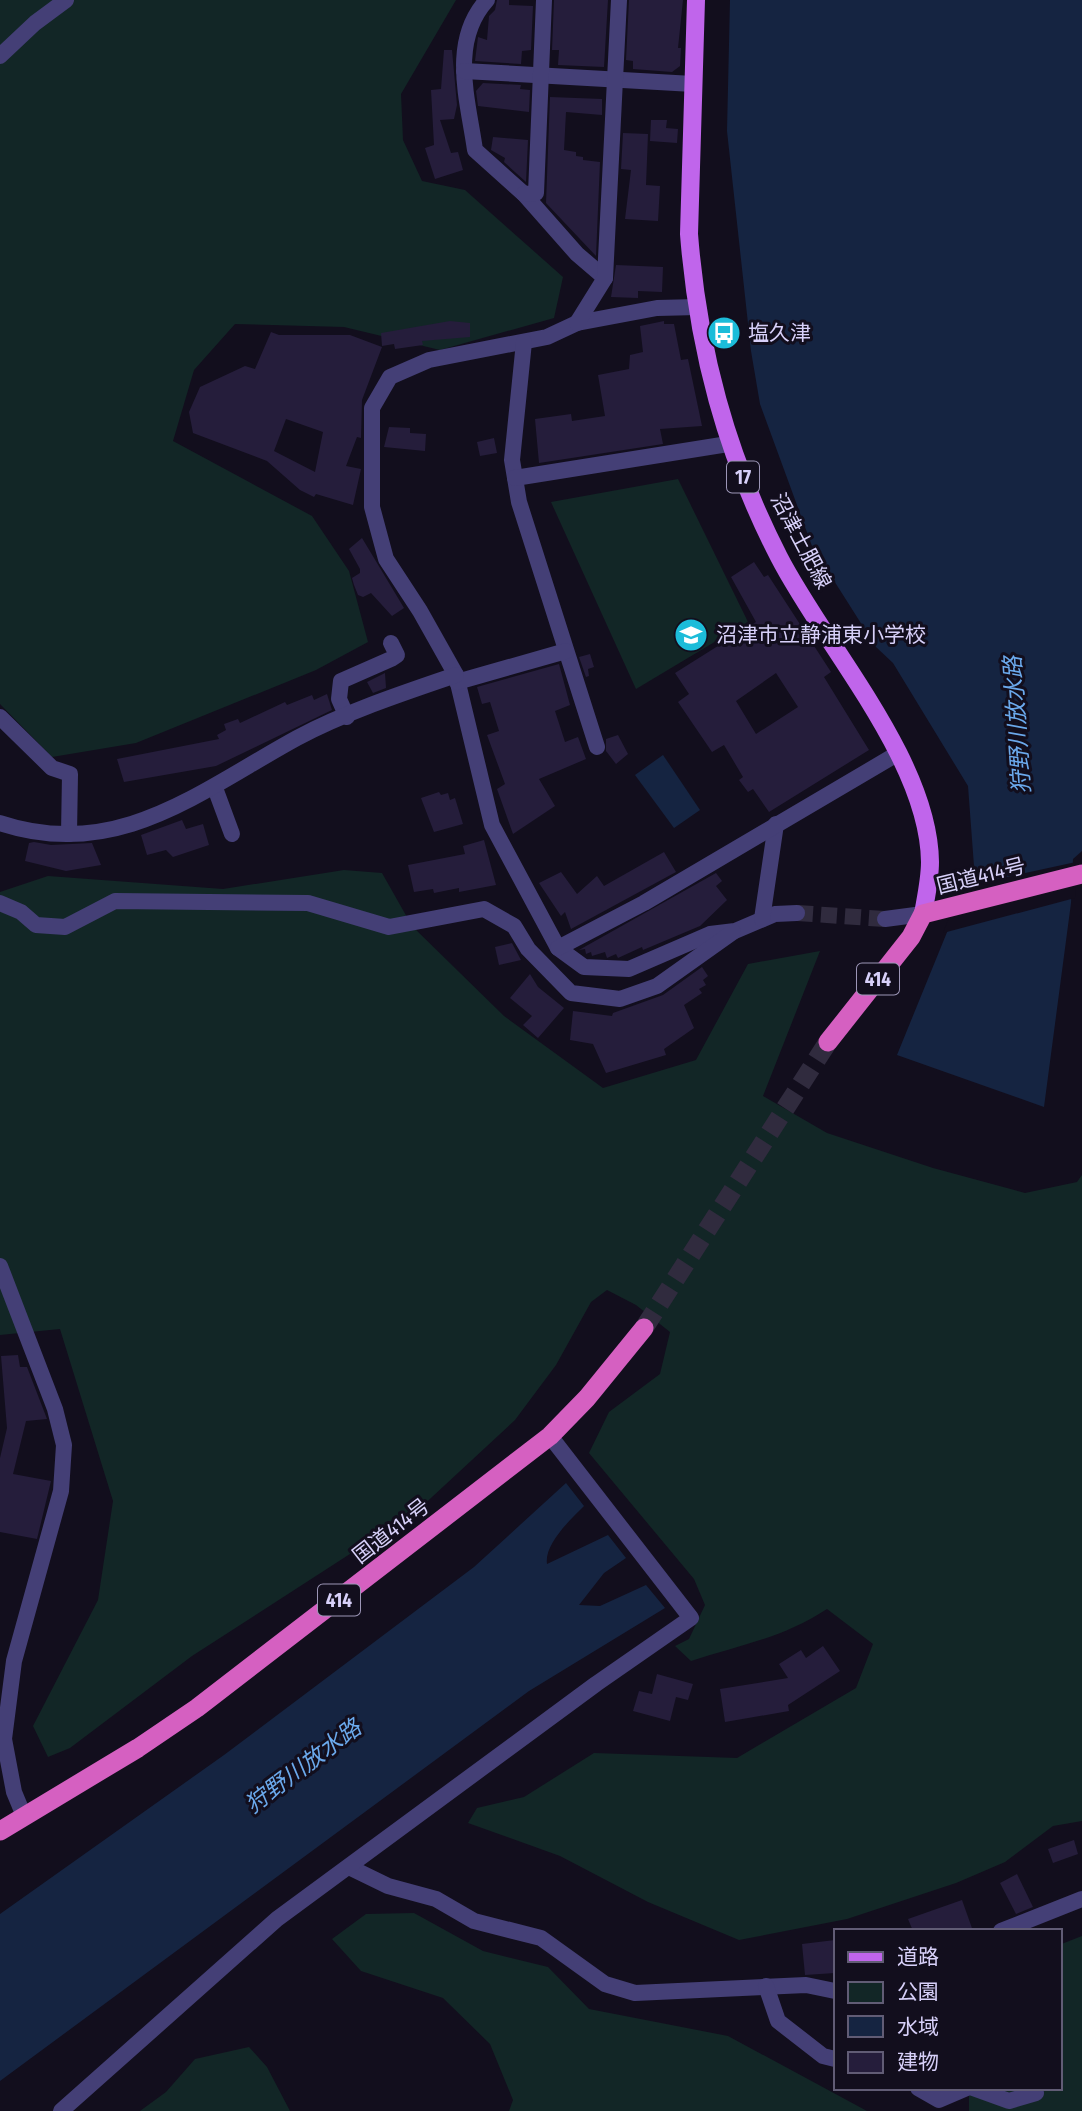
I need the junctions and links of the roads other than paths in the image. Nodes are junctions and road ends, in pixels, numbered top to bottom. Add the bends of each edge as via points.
1 (66, 0) edge
2 (487, 0) edge
3 (544, 0) edge
4 (619, 0) edge
5 (696, 0) edge
6 (0, 56) edge
7 (464, 71) junction
8 (542, 78) junction
9 (615, 81) junction
10 (693, 84) junction
11 (524, 194) junction
12 (605, 278) junction
13 (698, 307) junction
14 (577, 323) junction
15 (524, 342) junction
16 (728, 444) junction
17 (515, 478) junction
18 (391, 643) dead end
19 (566, 651) junction
20 (456, 679) junction
21 (0, 717) edge
22 (347, 717) junction
23 (597, 747) dead end
24 (897, 754) junction
25 (215, 788) junction
26 (0, 823) edge
27 (776, 824) junction
28 (69, 834) junction
29 (232, 834) dead end
30 (1082, 874) edge
31 (0, 903) edge
32 (797, 913) tunnel mouth
33 (923, 914) junction
34 (762, 919) junction
35 (885, 919) tunnel mouth
36 (735, 931) junction
37 (558, 948) junction
38 (828, 1042) tunnel mouth
39 (0, 1266) edge
40 (644, 1328) tunnel mouth
41 (550, 1436) junction
42 (2, 1739) edge
43 (24, 1816) junction
44 (0, 1831) edge
45 (351, 1868) junction
46 (1082, 1899) edge
47 (1006, 1929) edge
48 (766, 1986) junction
49 (834, 1991) edge
50 (834, 2059) edge
51 (921, 2090) edge
52 (963, 2090) edge
53 (979, 2090) edge
54 (1036, 2093) dead end
55 (61, 2111) edge

1 - 6 street
2 - 7 street via 468,31
3 - 8 street
4 - 9 street
5 - 10 main road, 沼津土肥線 / 17
7 - 8 street
7 - 11 street via 475,150
8 - 9 street
8 - 11 street via 536,193
9 - 10 street
9 - 12 street
10 - 13 main road, 沼津土肥線 / 17 via 689,234
11 - 12 street
12 - 14 street
13 - 14 street via 657,308
13 - 16 main road, 沼津土肥線 / 17 via 714,398
14 - 15 street
15 - 17 street via 512,460
15 - 20 street via 410,366 390,377 372,408 372,507 386,559
16 - 17 street
16 - 24 main road, 沼津土肥線 / 17 via 779,558
17 - 19 street
18 - 22 street via 397,654 341,681 338,699
19 - 20 street
19 - 23 street
20 - 22 street via 400,694
20 - 37 street via 492,825
21 - 28 street via 52,768 70,774
22 - 25 street via 298,737
24 - 27 street
24 - 33 main road, 沼津土肥線 / 17 via 919,801 927,834 930,863
25 - 28 street via 130,827
25 - 29 street
26 - 28 street via 28,832
27 - 34 street
27 - 37 street
30 - 33 highway, 国道414号
31 - 36 street via 36,925 65,927 115,901 308,903 389,927 484,909 514,926 528,949 571,993 621,999 657,986
32 - 34 street
33 - 35 street
33 - 38 highway, 国道414号 / 414 via 911,937
34 - 36 street
36 - 37 street via 710,934 629,969 584,967
39 - 42 street via 55,1409 64,1445 61,1491 14,1661
40 - 41 highway, 国道414号 / 414
41 - 43 highway, 国道414号 / 414 via 219,1692 138,1748
41 - 45 street via 691,1618
42 - 43 street via 13,1792
43 - 44 highway, 国道414号 / 414
45 - 48 street via 388,1886 436,1899 474,1921 541,1938 605,1984 635,1993
45 - 55 street via 277,1919
46 - 47 street
48 - 49 street via 806,1985
48 - 50 street via 778,2021 823,2056
51 - 52 street via 939,2101
53 - 54 street via 1009,2101

